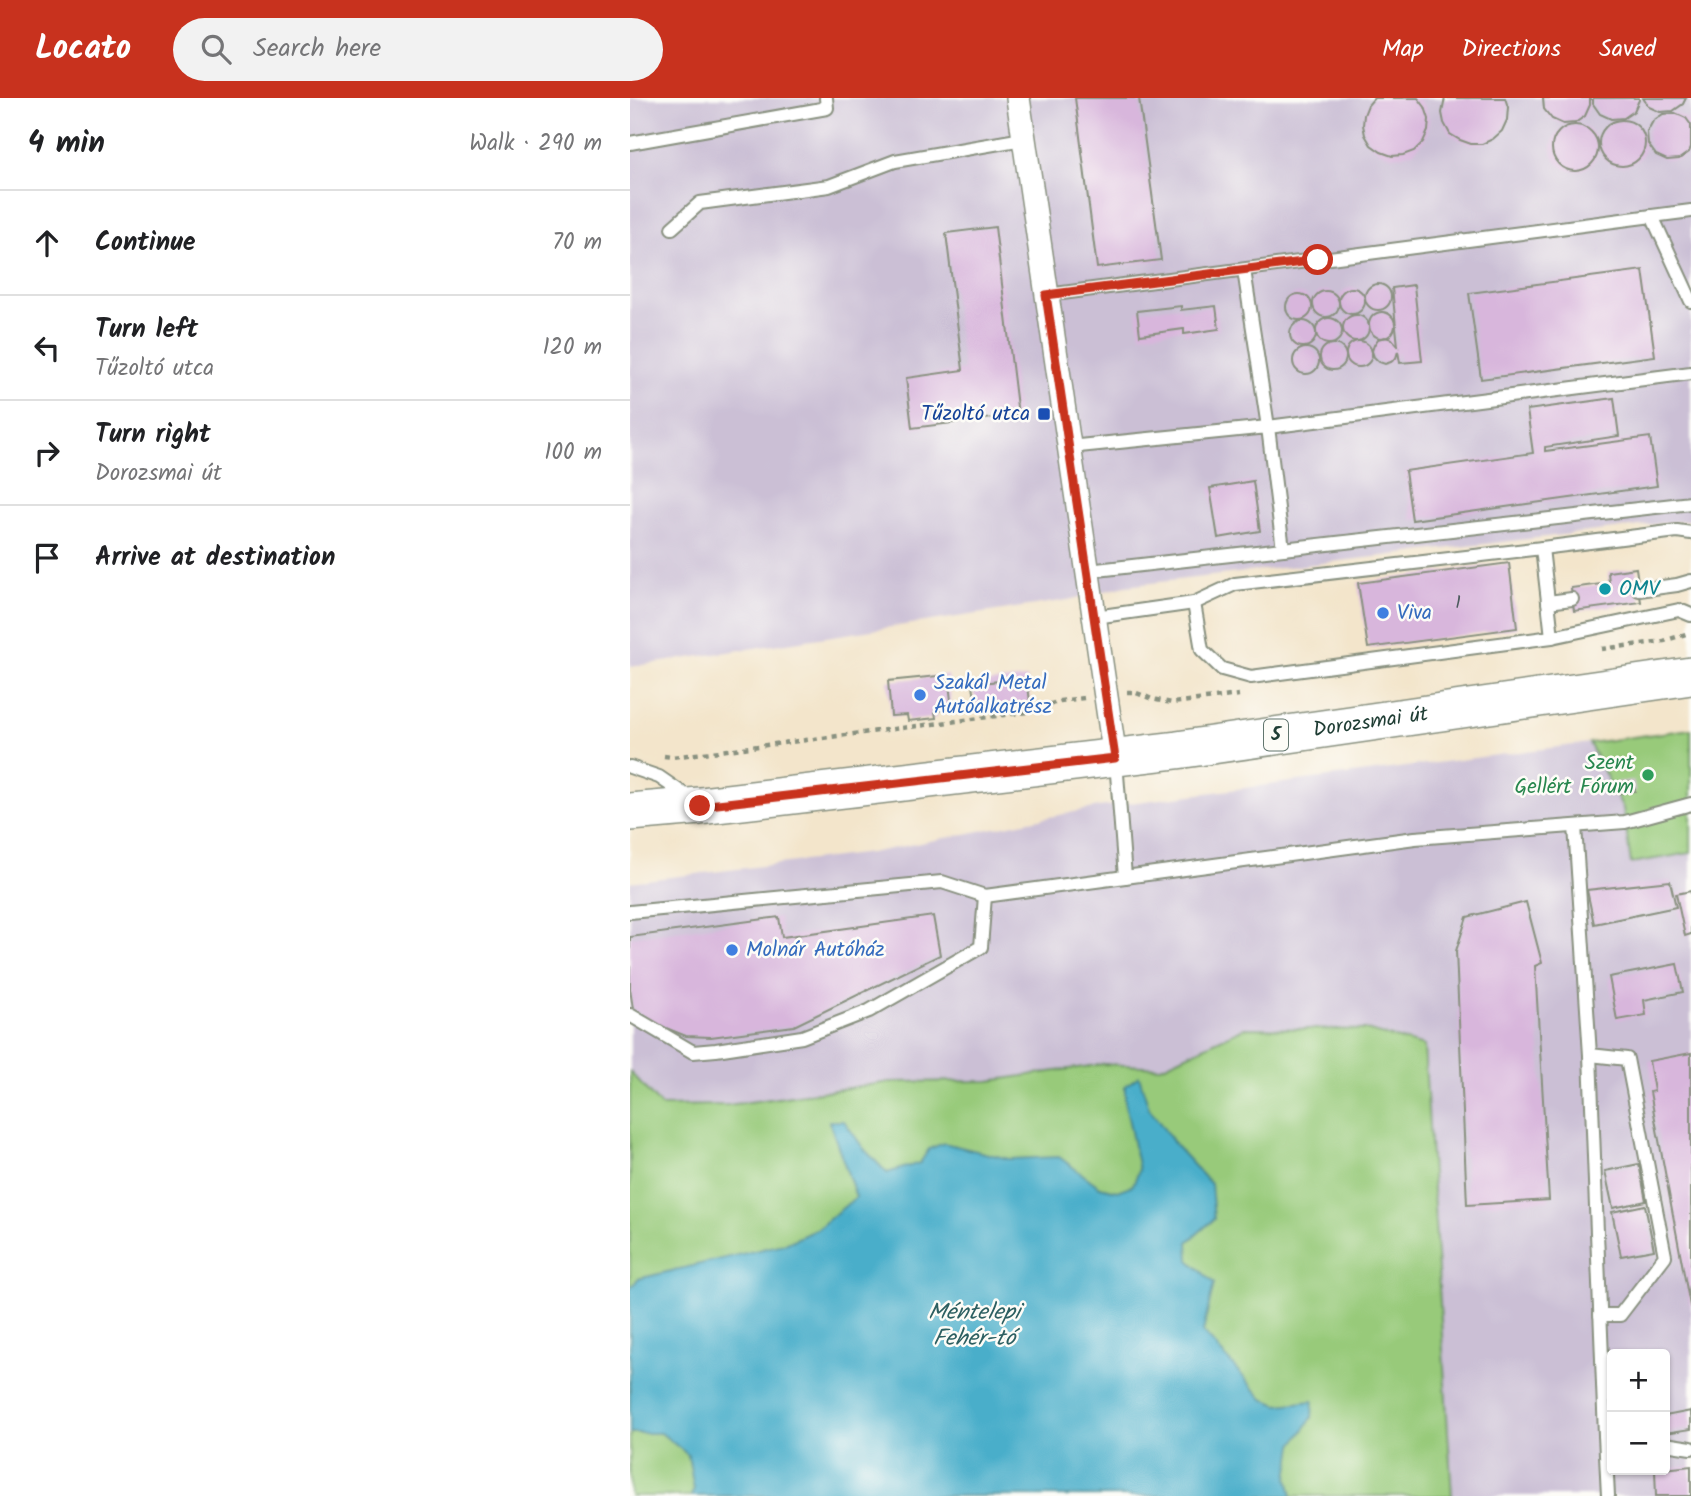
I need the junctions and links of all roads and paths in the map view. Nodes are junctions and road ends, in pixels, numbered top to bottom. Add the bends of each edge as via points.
1 (826, 98) edge
2 (1018, 98) edge
3 (1023, 139) junction
4 (630, 143) edge
5 (1691, 211) edge
6 (1653, 216) junction
7 (672, 228) dead end
8 (1244, 270) junction
9 (1046, 295) junction
10 (1691, 301) edge
11 (1691, 373) edge
12 (1268, 427) junction
13 (1069, 447) junction
14 (1691, 503) edge
15 (1691, 533) edge
16 (1542, 548) junction
17 (1283, 549) junction
18 (1088, 571) junction
19 (1691, 581) edge
20 (1639, 590) dead end
21 (1572, 599) dead end
22 (1548, 602) junction
23 (1194, 603) junction
24 (1691, 615) edge
25 (1095, 617) junction
26 (1691, 632) edge
27 (1552, 637) junction
28 (1596, 650) dead end
29 (1691, 676) edge
30 (1106, 695) junction
31 (1240, 695) dead end
32 (660, 756) dead end
33 (1115, 758) junction
34 (630, 767) edge
35 (1691, 804) edge
36 (700, 806) junction
37 (630, 812) edge
38 (1575, 826) junction
39 (1125, 877) junction
40 (985, 896) junction
41 (630, 912) edge
42 (630, 1014) edge
43 (1590, 1055) junction
44 (1600, 1315) junction
45 (1607, 1412) edge
46 (1670, 1445) edge
47 (1691, 1448) edge
48 (1608, 1475) edge
49 (1608, 1496) edge

1 - 4 lane via 827,108
2 - 3 street
3 - 7 lane via 895,160 829,186 700,203
3 - 9 street
5 - 6 lane
6 - 8 lane
6 - 10 lane
8 - 9 lane
8 - 12 lane
9 - 13 street
11 - 12 lane
12 - 13 lane
12 - 17 lane
13 - 18 street
14 - 17 lane
15 - 16 lane
16 - 22 lane
16 - 23 lane via 1235,584
17 - 18 lane
18 - 25 street
19 - 20 lane
21 - 22 lane
22 - 27 lane
23 - 25 lane
23 - 27 lane via 1202,649 1222,669 1251,677
24 - 27 lane via 1679,610
25 - 30 street
26 - 28 path via 1664,641
29 - 33 main road, Dorozsmai út / 5
30 - 31 path via 1134,692 1172,703
30 - 32 path via 1060,701 1028,712
30 - 33 street
33 - 36 main road, Dorozsmai út / 5
33 - 39 lane
34 - 36 lane via 659,777
35 - 38 lane via 1625,822
36 - 37 main road, Dorozsmai út / 5
38 - 39 lane via 1415,838
38 - 43 lane
39 - 40 lane
40 - 41 lane via 942,882
40 - 42 lane via 981,947 869,1011 802,1037 693,1052
43 - 44 lane
43 - 44 lane via 1627,1059 1665,1256 1620,1315
44 - 45 lane
46 - 47 lane
48 - 49 lane

